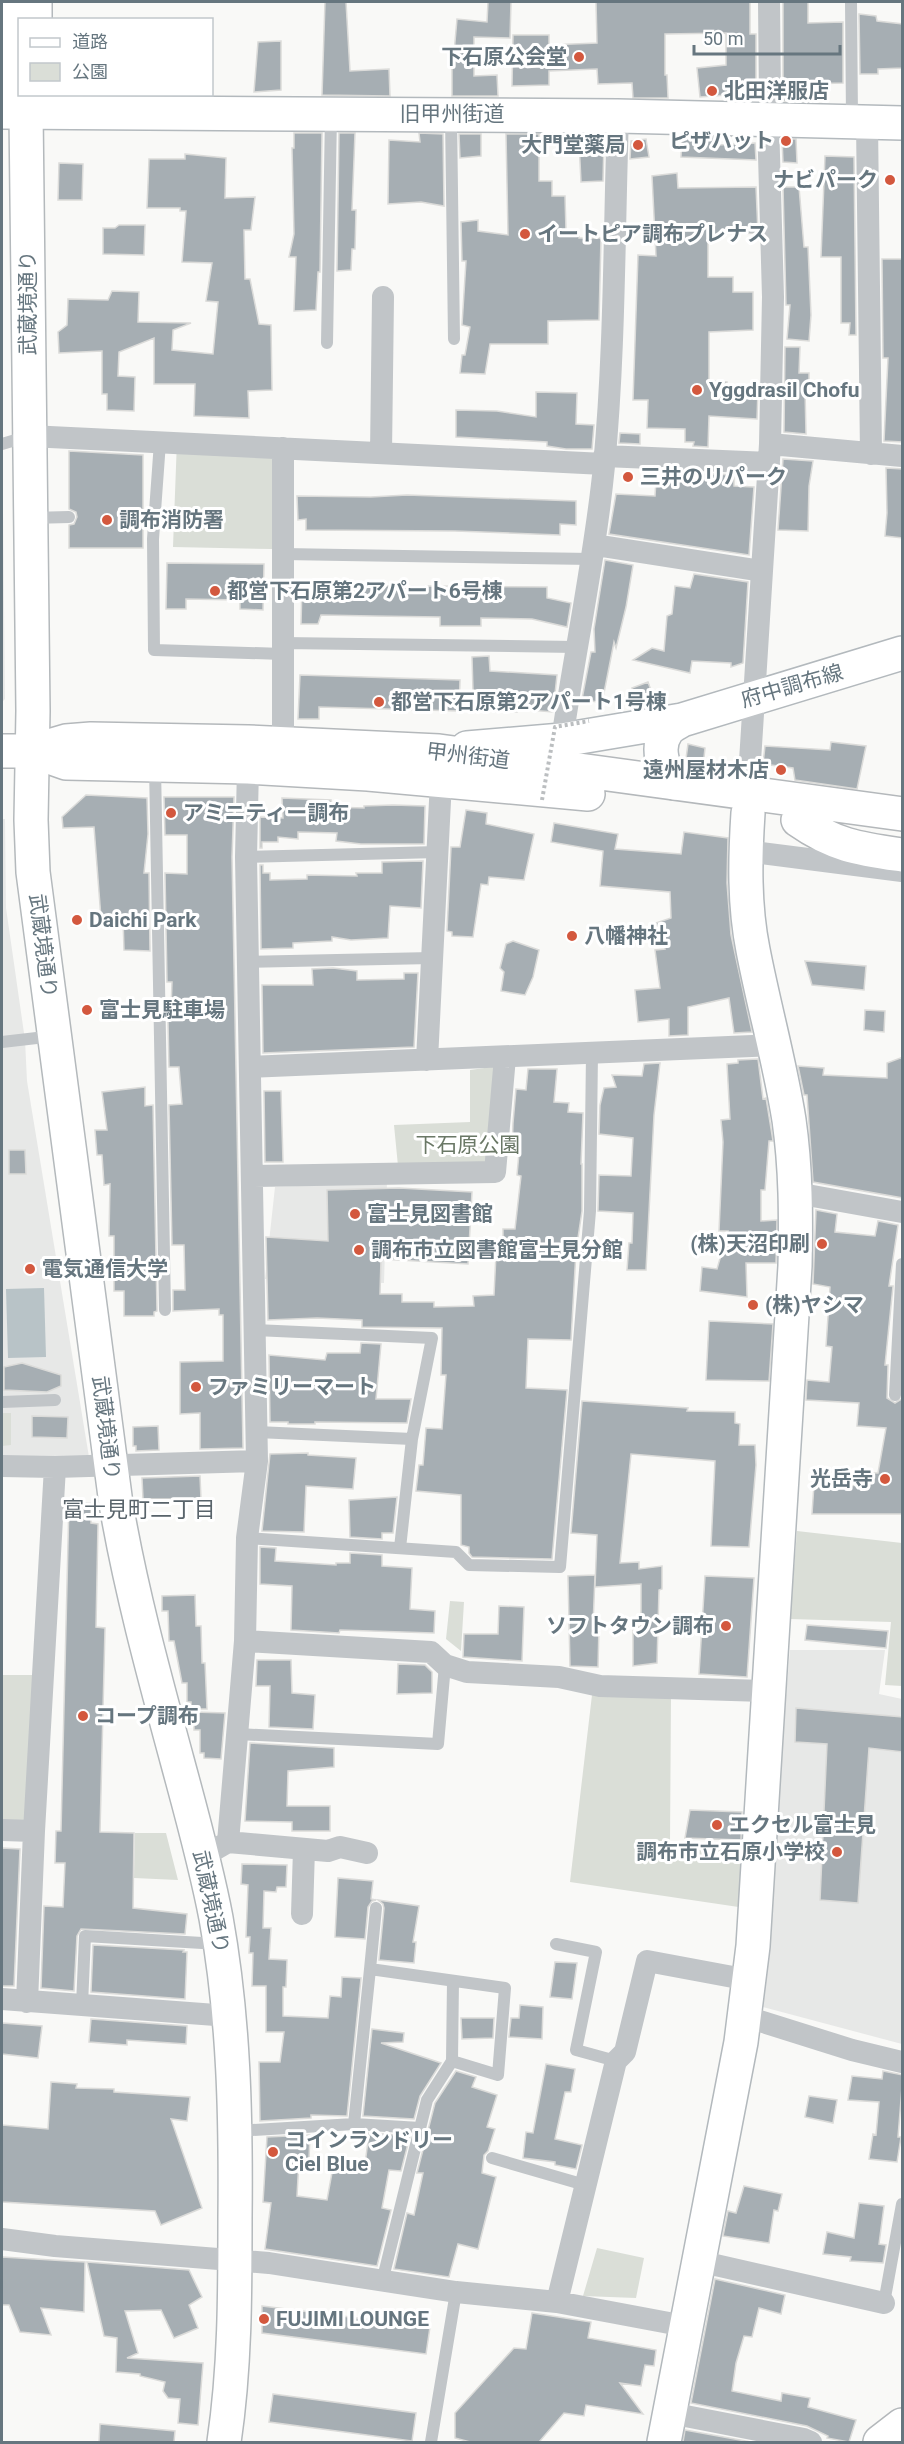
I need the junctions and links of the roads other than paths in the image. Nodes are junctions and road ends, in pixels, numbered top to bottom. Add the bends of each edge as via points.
1 (10, 2) edge
2 (35, 2) edge
3 (769, 2) edge
4 (851, 2) edge
5 (35, 18) edge
6 (19, 106) edge
7 (331, 114) junction
8 (451, 114) junction
9 (618, 116) junction
10 (768, 120) junction
11 (859, 121) junction
12 (903, 123) edge
13 (383, 297) dead end
14 (454, 339) dead end
15 (327, 343) dead end
16 (15, 440) edge
17 (160, 442) junction
18 (283, 448) junction
19 (381, 453) junction
20 (770, 454) junction
21 (871, 454) junction
22 (903, 456) edge
23 (604, 460) junction
24 (69, 517) dead end
25 (30, 520) junction
26 (593, 552) junction
27 (283, 554) junction
28 (762, 571) junction
29 (576, 647) junction
30 (283, 648) junction
31 (903, 653) edge
32 (755, 697) junction
33 (682, 720) junction
34 (562, 740) junction
35 (283, 744) junction
36 (17, 751) edge
37 (155, 766) junction
38 (440, 766) junction
39 (248, 767) junction
40 (675, 783) junction
41 (748, 803) junction
42 (903, 814) edge
43 (798, 820) junction
44 (903, 834) edge
45 (746, 851) junction
46 (438, 852) junction
47 (903, 855) edge
48 (246, 857) junction
49 (903, 871) edge
50 (432, 958) junction
51 (248, 962) junction
52 (54, 1036) junction
53 (2, 1042) edge
54 (774, 1045) junction
55 (592, 1053) junction
56 (505, 1057) junction
57 (427, 1060) junction
58 (250, 1067) junction
59 (252, 1176) junction
60 (796, 1193) junction
61 (903, 1212) edge
62 (903, 1264) edge
63 (165, 1310) dead end
64 (255, 1330) junction
65 (895, 1395) dead end
66 (55, 1400) dead end
67 (2, 1402) edge
68 (257, 1432) junction
69 (412, 1439) junction
70 (257, 1461) junction
71 (6, 1465) edge
72 (110, 1465) junction
73 (55, 1467) junction
74 (247, 1538) junction
75 (400, 1548) junction
76 (245, 1641) junction
77 (445, 1665) junction
78 (768, 1691) junction
79 (238, 1734) junction
80 (2, 1830) edge
81 (34, 1831) junction
82 (304, 1849) junction
83 (215, 1850) junction
84 (367, 1853) dead end
85 (376, 1908) dead end
86 (302, 1914) dead end
87 (220, 1944) junction
88 (556, 1944) dead end
89 (370, 1969) junction
90 (748, 1980) junction
91 (453, 1981) junction
92 (2, 1999) edge
93 (27, 2002) junction
94 (82, 2005) junction
95 (229, 2016) junction
96 (744, 2016) junction
97 (452, 2061) junction
98 (616, 2061) junction
99 (903, 2062) edge
100 (354, 2124) junction
101 (420, 2128) junction
102 (236, 2131) junction
103 (492, 2158) dead end
104 (585, 2185) junction
105 (903, 2204) edge
106 (2, 2239) edge
107 (236, 2260) junction
108 (698, 2261) junction
109 (382, 2282) junction
110 (456, 2292) junction
111 (557, 2301) junction
112 (884, 2303) joint
113 (685, 2326) junction
114 (903, 2425) edge
115 (667, 2428) edge
116 (224, 2442) edge
117 (431, 2442) edge
118 (811, 2442) edge
119 (880, 2442) edge

1 - 6 main road via 11,82
2 - 5 main road
3 - 10 street
4 - 11 lane
6 - 7 main road, 旧甲州街道
6 - 16 main road, 武蔵境通り
7 - 8 main road, 旧甲州街道
7 - 15 lane
8 - 9 main road, 旧甲州街道
8 - 14 lane
9 - 10 main road, 旧甲州街道
9 - 23 street
10 - 11 main road, 旧甲州街道
10 - 20 street via 773,297
11 - 12 main road, 旧甲州街道
11 - 21 street
13 - 19 street
16 - 17 street
16 - 25 main road, 武蔵境通り
17 - 18 street
17 - 30 lane via 153,538 154,650
18 - 19 street
18 - 27 street
19 - 23 street
20 - 21 street
20 - 23 street
20 - 28 street
21 - 22 street
23 - 26 street
24 - 25 lane
25 - 36 main road, 武蔵境通り
26 - 27 lane
26 - 28 street
26 - 29 street
27 - 30 street
28 - 32 street
29 - 30 lane
29 - 34 street
30 - 35 street
31 - 32 main road, 府中調布線
32 - 33 main road, 府中調布線
32 - 41 street
33 - 34 main road, 府中調布線
33 - 40 main road via 667,730 662,745 663,767
34 - 38 main road, 府中調布線
35 - 36 main road, 甲州街道 via 91,739
35 - 38 main road, 甲州街道
36 - 37 main road, 甲州街道 via 66,763
36 - 52 main road, 武蔵境通り via 30,820
37 - 39 main road, 甲州街道
37 - 63 lane
38 - 39 main road, 甲州街道
38 - 40 main road, 甲州街道
38 - 41 main road, 甲州街道 via 554,790
38 - 46 street
39 - 48 street
40 - 41 main road, 甲州街道
41 - 42 main road, 甲州街道
41 - 43 main road, 甲州街道
41 - 45 main road
43 - 44 main road, 甲州街道
43 - 47 main road via 852,848
45 - 49 street
45 - 54 main road via 753,949
46 - 48 lane
46 - 50 street
48 - 51 street
50 - 51 lane
50 - 57 street
51 - 58 street
52 - 53 lane
52 - 72 main road, 武蔵境通り
54 - 55 street
54 - 60 main road via 789,1122
55 - 56 street
55 - 75 lane via 590,1211 560,1566 469,1565 456,1552
56 - 57 street
56 - 59 street via 495,1172
57 - 58 street
58 - 59 street
59 - 64 street
60 - 61 street
60 - 78 main road via 795,1266
62 - 65 lane
64 - 68 street
64 - 69 lane via 432,1338
66 - 67 lane
68 - 69 lane
68 - 70 street
69 - 75 lane
70 - 72 street
70 - 74 street
71 - 73 street
72 - 73 street
72 - 83 main road, 武蔵境通り via 129,1571
73 - 81 street
74 - 75 lane
74 - 76 street
76 - 77 street via 430,1652
76 - 79 street
77 - 78 street via 467,1672 559,1677 600,1686
77 - 79 lane via 438,1744
78 - 90 main road
79 - 83 street
80 - 81 street
81 - 93 street
82 - 83 street
82 - 84 street via 328,1851 339,1847
82 - 86 street
83 - 87 main road, 武蔵境通り
85 - 89 lane
87 - 94 lane via 85,1936
87 - 95 main road, 武蔵境通り
88 - 98 lane via 596,1952 576,2050
89 - 91 lane
89 - 100 lane
90 - 96 main road
90 - 98 street via 647,1961 625,2052
91 - 97 lane
91 - 97 lane via 505,1988 498,2075
92 - 93 street
93 - 94 street
94 - 95 street
95 - 102 main road, 武蔵境通り
96 - 99 street
96 - 108 main road
97 - 101 lane via 427,2100
98 - 104 street
100 - 101 lane
100 - 102 lane
101 - 109 lane
102 - 107 main road, 武蔵境通り
103 - 104 lane
104 - 111 street
105 - 112 lane
106 - 107 street
107 - 109 street
107 - 116 main road, 武蔵境通り via 234,2373
108 - 112 street
108 - 113 main road
109 - 110 street
110 - 111 street
110 - 117 lane
111 - 113 street
113 - 115 main road
114 - 119 main road
115 - 118 street

